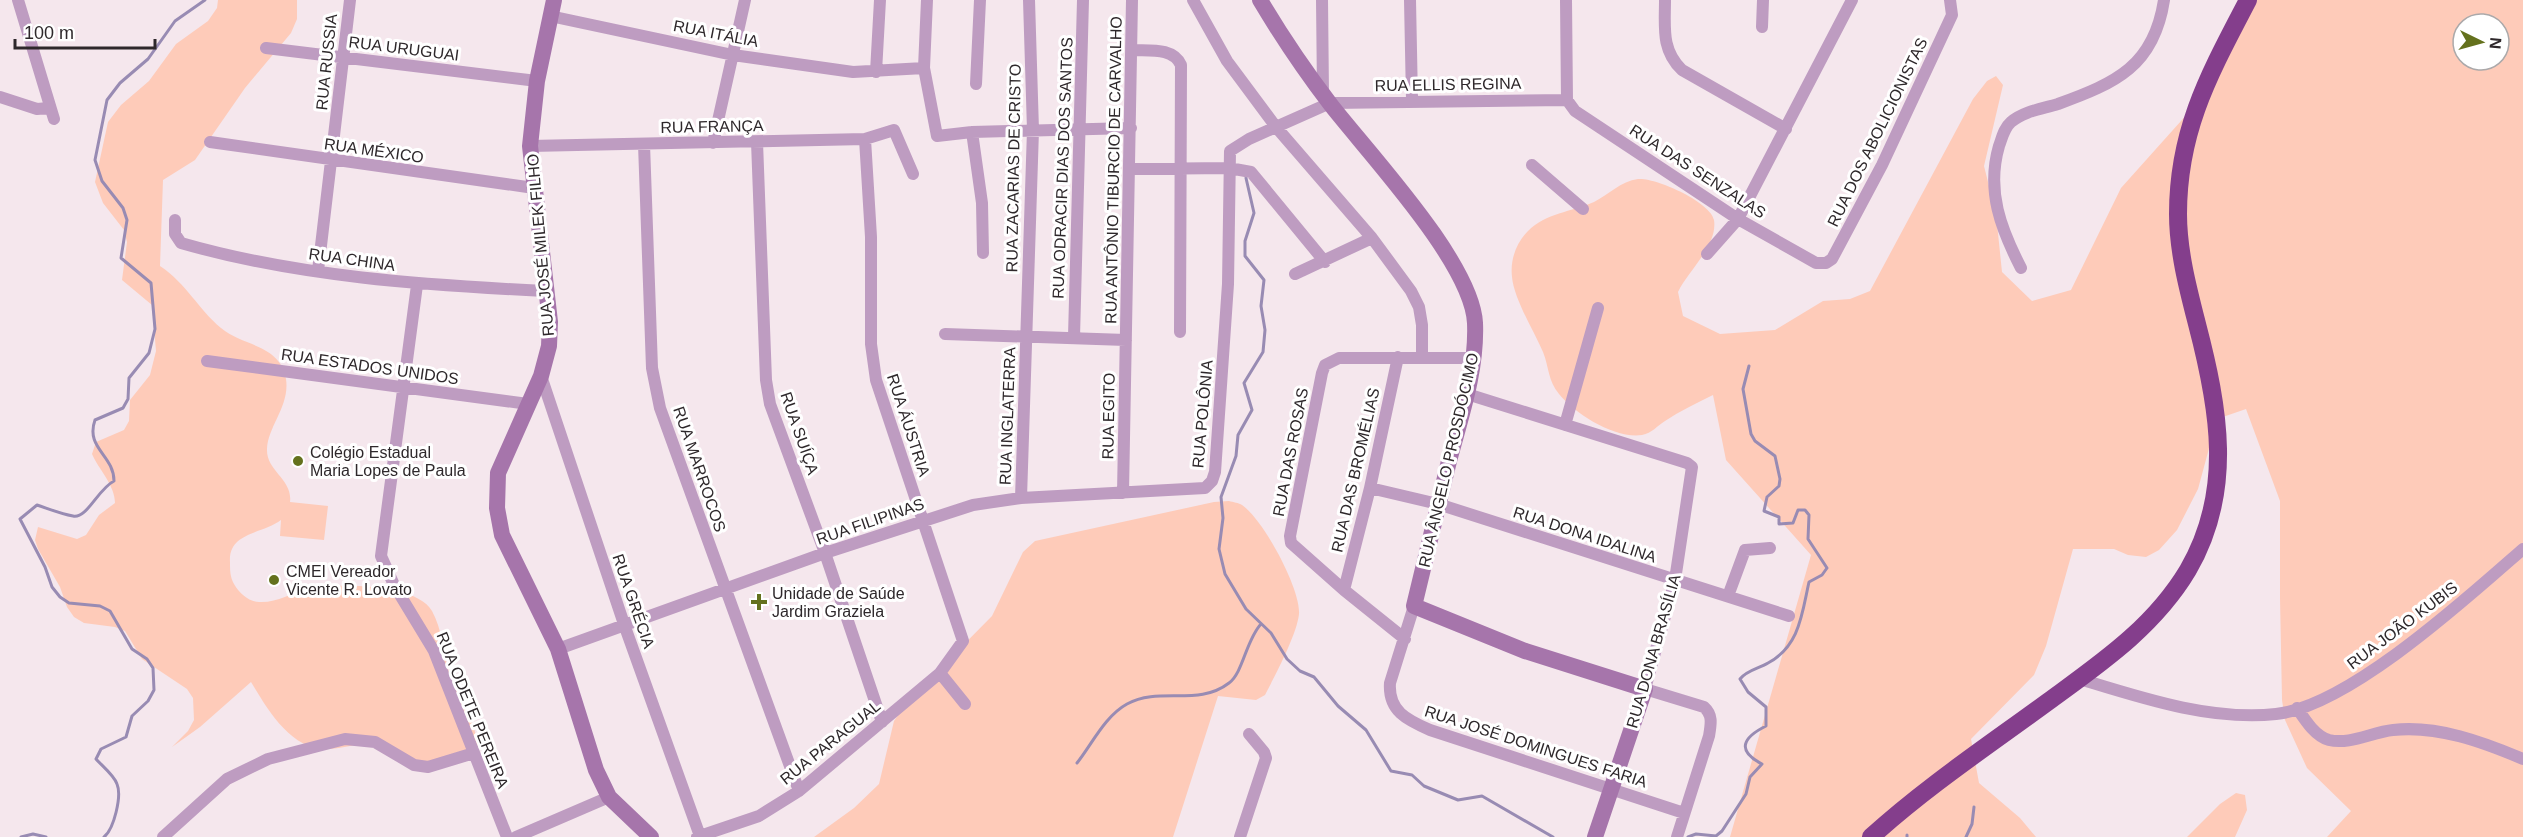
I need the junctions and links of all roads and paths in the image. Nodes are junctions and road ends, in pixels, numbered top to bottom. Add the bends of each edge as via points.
1 (18, 0) edge
2 (350, 0) edge
3 (746, 0) edge
4 (880, 0) edge
5 (927, 0) edge
6 (980, 0) edge
7 (1029, 0) edge
8 (1083, 0) edge
9 (1132, 0) edge
10 (1193, 0) edge
11 (1260, 0) edge
12 (1322, 0) edge
13 (1410, 0) edge
14 (1566, 0) edge
15 (1665, 0) edge
16 (1762, 0) edge
17 (1852, 0) edge
18 (2164, 0) edge
19 (2248, 0) edge
20 (1950, 1) edge
21 (552, 8) edge
22 (1762, 27) dead end
23 (266, 48) dead end
24 (1132, 50) junction
25 (733, 55) junction
26 (343, 57) junction
27 (924, 68) junction
28 (876, 72) junction
29 (537, 81) junction
30 (976, 84) dead end
31 (0, 97) edge
32 (1326, 98) junction
33 (1412, 100) junction
34 (1567, 100) junction
35 (1276, 127) junction
36 (1131, 128) junction
37 (1079, 129) junction
38 (1786, 129) junction
39 (1033, 130) junction
40 (972, 132) junction
41 (866, 139) junction
42 (210, 142) dead end
43 (713, 142) junction
44 (757, 142) junction
45 (644, 144) junction
46 (530, 146) junction
47 (333, 161) junction
48 (1532, 165) dead end
49 (1130, 168) junction
50 (1229, 168) junction
51 (1179, 169) junction
52 (913, 174) dead end
53 (534, 188) junction
54 (1583, 209) dead end
55 (1738, 219) junction
56 (175, 220) dead end
57 (1372, 238) junction
58 (983, 253) dead end
59 (1707, 255) dead end
60 (1325, 262) junction
61 (1816, 263) joint
62 (2021, 268) dead end
63 (318, 271) junction
64 (1295, 274) dead end
65 (417, 285) junction
66 (545, 291) junction
67 (1598, 308) dead end
68 (1180, 332) dead end
69 (945, 334) dead end
70 (1026, 336) junction
71 (1074, 337) junction
72 (1126, 340) junction
73 (1422, 356) junction
74 (1398, 357) junction
75 (1474, 358) junction
76 (207, 360) dead end
77 (542, 375) junction
78 (403, 387) junction
79 (1467, 394) junction
80 (528, 404) junction
81 (1565, 425) junction
82 (1205, 488) joint
83 (1370, 488) junction
84 (1123, 493) junction
85 (1021, 498) junction
86 (1438, 504) junction
87 (922, 520) junction
88 (1770, 548) dead end
89 (2523, 549) edge
90 (825, 553) junction
91 (1675, 580) junction
92 (725, 590) junction
93 (1344, 590) junction
94 (1728, 596) junction
95 (1414, 606) junction
96 (1789, 616) dead end
97 (625, 627) junction
98 (1405, 639) junction
99 (963, 641) joint
100 (558, 649) junction
101 (940, 673) junction
102 (2080, 678) junction
103 (1645, 689) junction
104 (1389, 696) joint
105 (965, 704) dead end
106 (2297, 708) junction
107 (882, 722) junction
108 (1249, 734) dead end
109 (474, 753) junction
110 (2523, 759) edge
111 (1612, 788) junction
112 (799, 791) junction
113 (609, 797) junction
114 (1684, 813) junction
115 (163, 837) edge
116 (507, 837) edge
117 (516, 837) edge
118 (651, 837) edge
119 (699, 837) edge
120 (1240, 837) edge
121 (1594, 837) edge
122 (1677, 837) edge
123 (1871, 837) edge

1 - 31 street via 51,114
2 - 26 street, RUA RUSSIA
3 - 25 street
4 - 28 street
5 - 27 street
6 - 30 street
7 - 39 street, RUA ZACARIAS DE CRISTO
8 - 37 street, RUA ODRACIR DIAS DOS SANTOS
9 - 24 street, RUA ANTÔNIO TIBURCIO DE CARVALHO
10 - 35 street via 1227,61
11 - 32 street, RUA ÂNGELO PROSDÓCIMO via 1287,46
12 - 32 street
13 - 33 street
14 - 34 street
15 - 38 street via 1665,48 1671,60
16 - 22 street
17 - 38 street
18 - 62 street via 2152,44 2136,64 2115,79 2022,115 2010,123 2003,135 1997,153 1996,212
19 - 102 highway via 2208,76 2189,124 2180,167 2178,217 2186,282 2219,426 2220,466 2215,504 2188,571 2155,615 2124,646
20 - 61 street, RUA DOS ABOLICIONISTAS via 1952,15 1882,165 1832,258
21 - 25 street, RUA ITÁLIA
21 - 29 street, RUA JOSÉ MILEK FILHO
23 - 26 street, RUA URUGUAI
24 - 36 street, RUA ANTÔNIO TIBURCIO DE CARVALHO
24 - 51 street via 1171,53 1181,64
25 - 28 street, RUA ITÁLIA
25 - 43 street
26 - 29 street, RUA URUGUAI
26 - 47 street, RUA RUSSIA
27 - 28 street, RUA ITÁLIA
27 - 40 street via 937,135
29 - 46 street, RUA JOSÉ MILEK FILHO
32 - 33 street, RUA ELLIS REGINA
32 - 35 street
32 - 75 street, RUA ÂNGELO PROSDÓCIMO via 1447,252 1469,298 1475,321
33 - 34 street, RUA ELLIS REGINA
34 - 55 street, RUA DAS SENZALAS via 1575,111
35 - 50 street via 1230,151
35 - 57 street
36 - 37 street
36 - 49 street, RUA ANTÔNIO TIBURCIO DE CARVALHO
37 - 39 street
37 - 71 street, RUA ODRACIR DIAS DOS SANTOS
38 - 55 street
39 - 40 street
39 - 70 street, RUA ZACARIAS DE CRISTO
40 - 58 street via 982,203
41 - 44 street, RUA FRANÇA
41 - 52 street, RUA FRANÇA via 894,130
41 - 87 street, RUA ÁUSTRIA via 871,344 876,380
42 - 47 street, RUA MÉXICO
43 - 44 street, RUA FRANÇA
43 - 45 street, RUA FRANÇA
44 - 90 street, RUA SUÍÇA via 766,380 770,404
45 - 46 street, RUA FRANÇA
45 - 92 street, RUA MARROCOS via 652,368 660,408
46 - 53 street, RUA JOSÉ MILEK FILHO
47 - 53 street, RUA MÉXICO
47 - 63 street, RUA RUSSIA
48 - 54 street
49 - 51 street
49 - 72 street, RUA ANTÔNIO TIBURCIO DE CARVALHO
50 - 51 street
50 - 60 street via 1251,172
50 - 82 street, RUA POLÔNIA via 1228,284 1215,472
51 - 68 street
53 - 66 street, RUA JOSÉ MILEK FILHO
55 - 59 street
55 - 61 street, RUA DAS SENZALAS
56 - 63 street, RUA CHINA via 175,234 181,243 221,255
57 - 60 street
57 - 73 street via 1419,307
60 - 64 street
63 - 65 street, RUA CHINA
65 - 66 street, RUA CHINA
65 - 78 street, RUA ODETE PEREIRA
66 - 77 street, RUA JOSÉ MILEK FILHO via 550,322
67 - 81 street
69 - 70 street
70 - 71 street
70 - 85 street, RUA INGLATERRA
71 - 72 street
72 - 84 street, RUA EGITO
73 - 74 street
73 - 75 street
74 - 83 street, RUA DAS BROMÉLIAS
74 - 93 street, RUA DAS ROSAS via 1332,360 1322,373 1290,536 1295,548
75 - 79 street, RUA ÂNGELO PROSDÓCIMO
76 - 78 street, RUA ESTADOS UNIDOS
77 - 80 street, RUA JOSÉ MILEK FILHO
77 - 97 street, RUA GRÉCIA
78 - 80 street, RUA ESTADOS UNIDOS
78 - 109 street, RUA ODETE PEREIRA via 381,556 434,651
79 - 81 street
79 - 86 street, RUA ÂNGELO PROSDÓCIMO
80 - 100 street, RUA JOSÉ MILEK FILHO via 498,473 497,508 511,557
81 - 91 street, RUA DONA BRASÍLIA via 1688,463 1693,472
82 - 84 street, RUA FILIPINAS
83 - 86 street, RUA DONA IDALINA
83 - 93 street, RUA DAS BROMÉLIAS
84 - 85 street, RUA FILIPINAS
85 - 87 street, RUA FILIPINAS via 973,505
86 - 91 street, RUA DONA IDALINA
86 - 95 street, RUA ÂNGELO PROSDÓCIMO
87 - 90 street, RUA FILIPINAS
87 - 99 street, RUA ÁUSTRIA
88 - 94 street via 1744,550
89 - 106 street, RUA JOÃO KUBIS via 2376,669 2342,690
90 - 92 street, RUA FILIPINAS
90 - 107 street, RUA SUÍÇA
91 - 94 street, RUA DONA IDALINA
91 - 103 street, RUA DONA BRASÍLIA
92 - 97 street, RUA FILIPINAS
92 - 112 street, RUA MARROCOS
93 - 98 street
94 - 96 street, RUA DONA IDALINA
95 - 98 street, RUA ÂNGELO PROSDÓCIMO
95 - 103 street via 1525,651
97 - 100 street, RUA FILIPINAS
97 - 119 street, RUA GRÉCIA
98 - 104 street, RUA ÂNGELO PROSDÓCIMO
99 - 101 street, RUA PARAGUAL
100 - 113 street, RUA JOSÉ MILEK FILHO via 596,770
101 - 105 street
101 - 107 street, RUA PARAGUAL
102 - 106 street, RUA JOÃO KUBIS via 2209,712 2242,716 2279,714
102 - 123 highway via 1939,781
103 - 111 street, RUA DONA BRASÍLIA
103 - 114 street via 1704,707 1709,712 1709,736
104 - 111 street, RUA JOSÉ DOMINGUES FARIA via 1398,713 1430,730
106 - 110 street via 2314,731 2327,740 2341,742 2392,730 2424,729 2473,740
107 - 112 street, RUA PARAGUAL
108 - 120 street via 1266,758
109 - 115 street via 428,767 414,765 375,742 345,739 268,759 227,779
109 - 116 street, RUA ODETE PEREIRA
111 - 114 street, RUA JOSÉ DOMINGUES FARIA
111 - 121 street, RUA DONA BRASÍLIA
112 - 119 street, RUA PARAGUAL via 759,816
113 - 117 street
113 - 118 street, RUA JOSÉ MILEK FILHO
114 - 122 street

